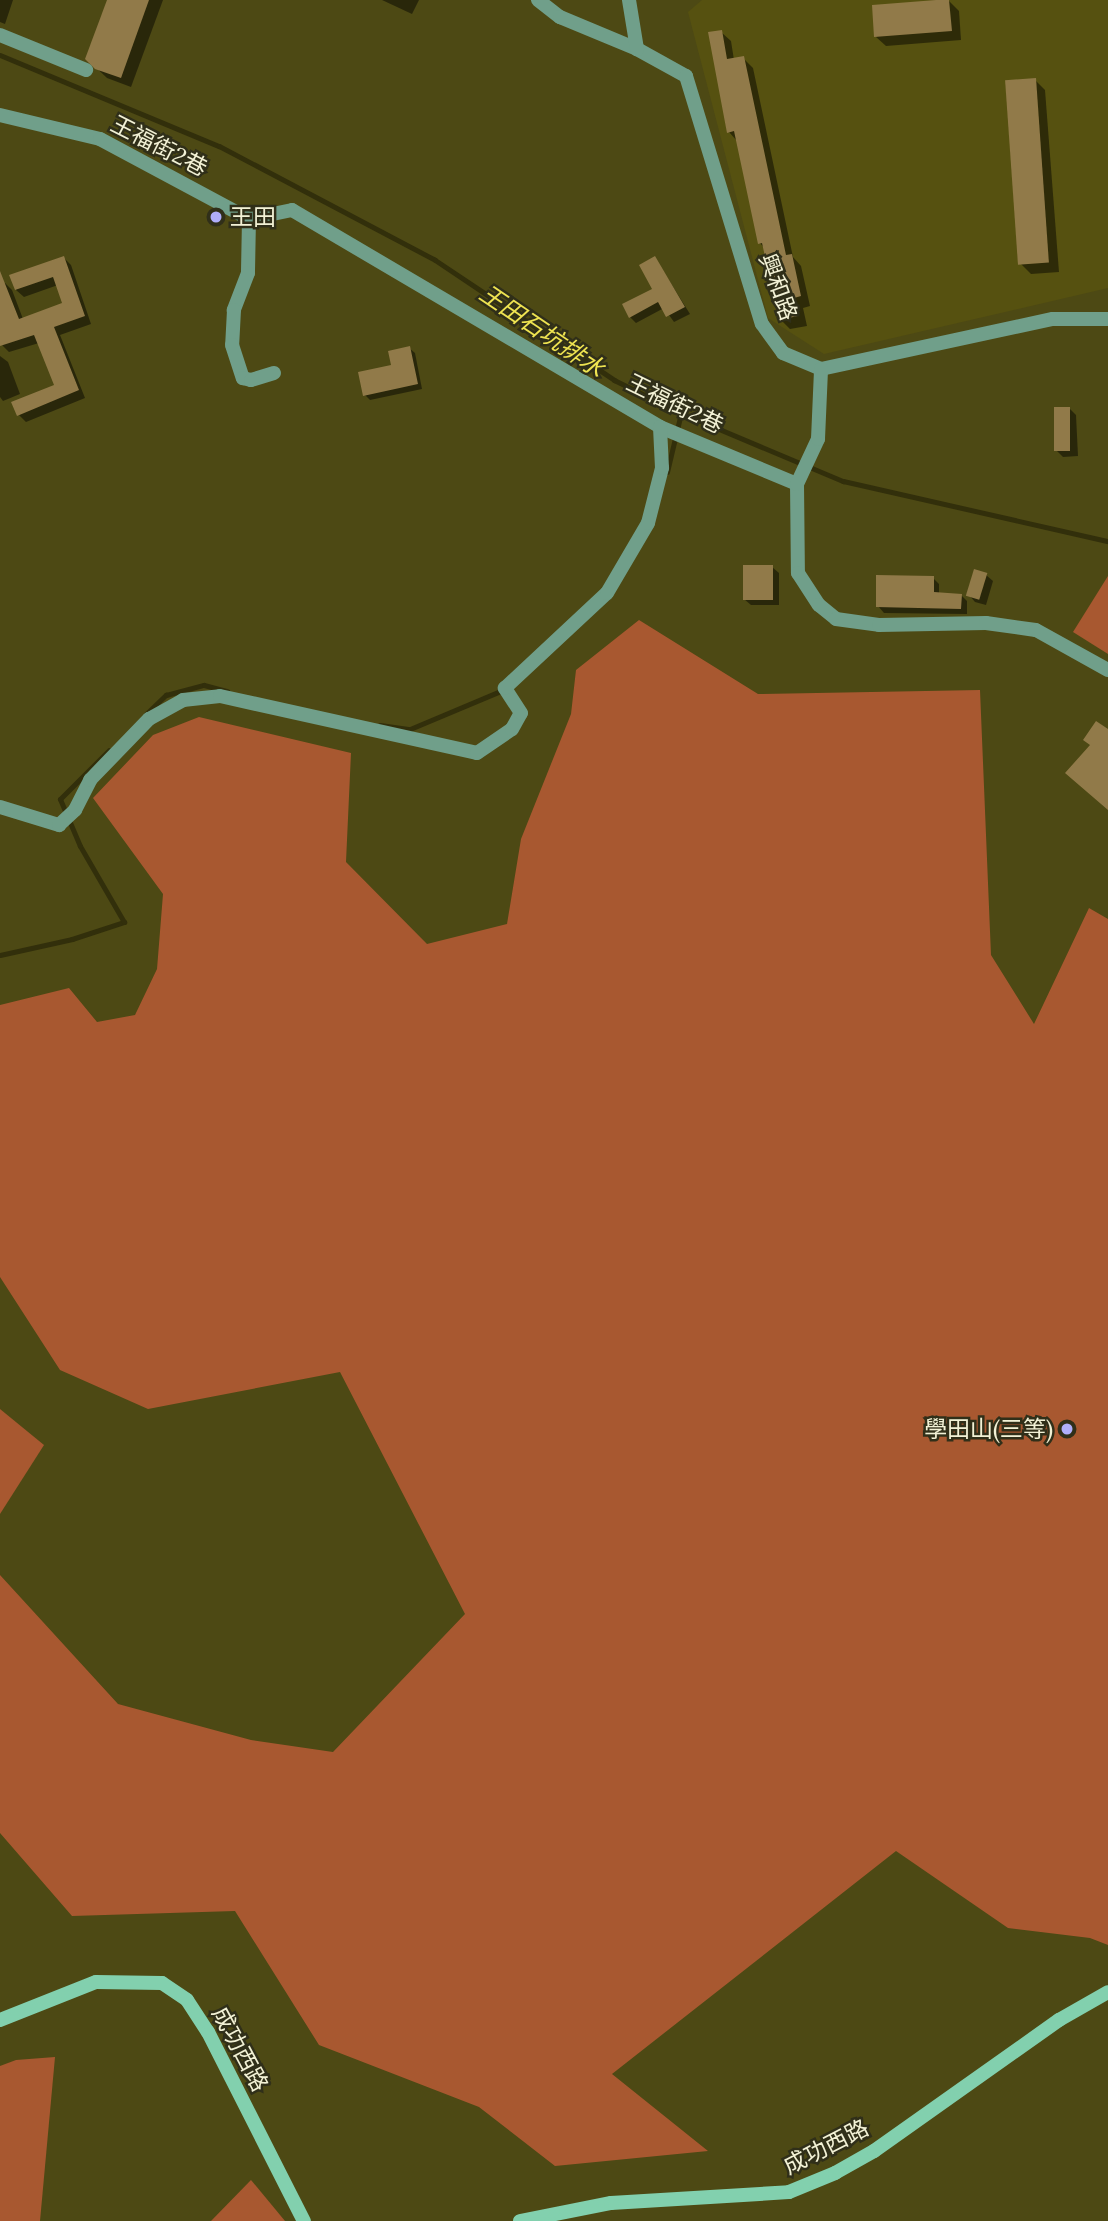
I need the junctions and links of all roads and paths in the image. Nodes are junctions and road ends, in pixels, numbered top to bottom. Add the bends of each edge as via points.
1 (538, 0) edge
2 (629, 0) edge
3 (0, 35) edge
4 (637, 49) junction
5 (86, 71) dead end
6 (0, 115) edge
7 (249, 219) junction
8 (1108, 319) edge
9 (821, 369) junction
10 (274, 373) dead end
11 (671, 431) junction
12 (797, 484) junction
13 (1108, 670) edge
14 (0, 807) edge
15 (1108, 1992) edge
16 (0, 2020) edge
17 (304, 2221) edge
18 (520, 2221) edge

1 - 4 street, 興和路 via 560,17
2 - 4 street
3 - 5 street
4 - 9 street, 興和路 via 686,76 762,324 783,353
6 - 7 street, 王福街2巷 via 100,139
7 - 10 street via 248,273 234,310 232,345 243,378
7 - 11 street, 王福街2巷 via 292,209
8 - 9 street via 1053,319
9 - 12 street via 818,439
11 - 12 street, 王福街2巷
11 - 14 street via 648,523 607,593 505,688 521,713 512,730 477,753 220,696 183,701 149,719 90,780 75,810 59,825
12 - 13 street via 798,573 819,605 836,619 879,625 986,623 1036,630
15 - 18 street, 成功西路 via 1059,2020 874,2151 789,2192 611,2203
16 - 17 street, 成功西路 via 96,1982 162,1983 187,2000 208,2032

